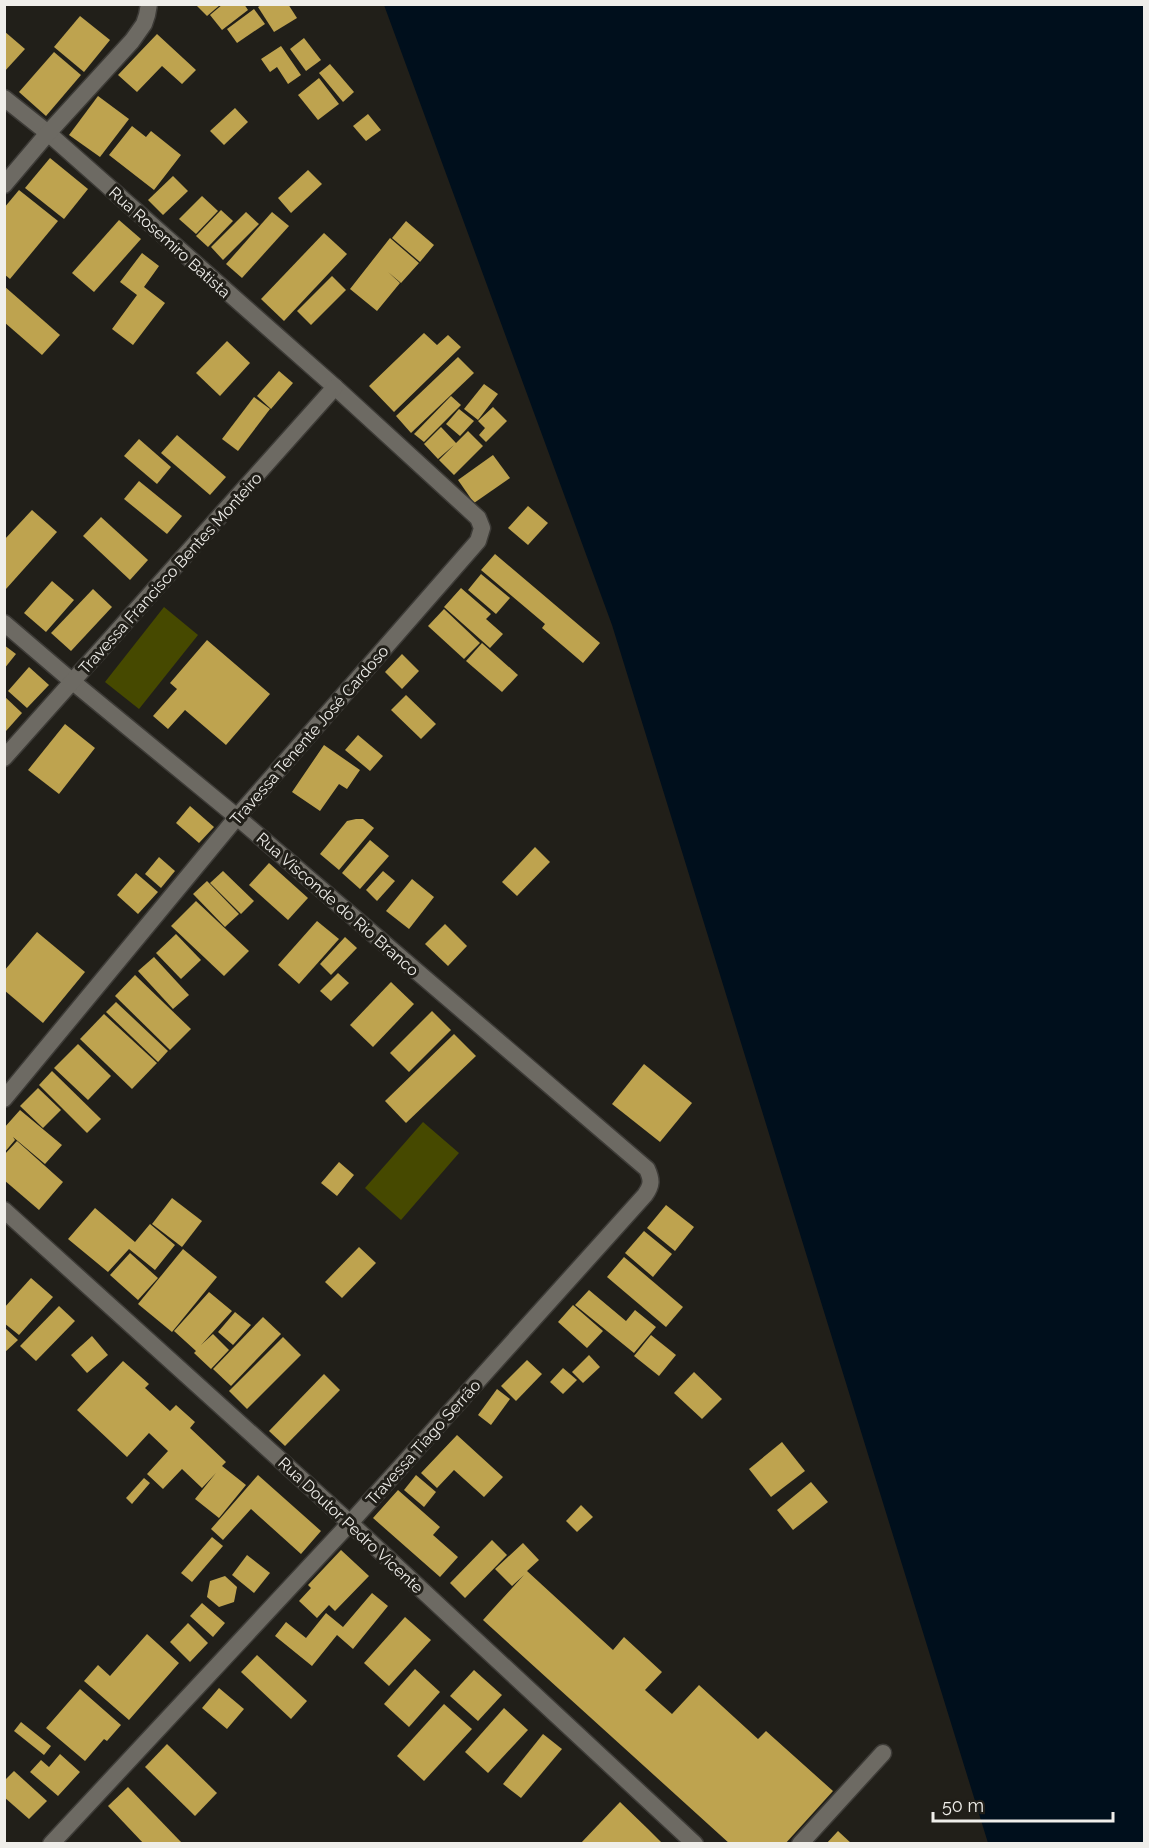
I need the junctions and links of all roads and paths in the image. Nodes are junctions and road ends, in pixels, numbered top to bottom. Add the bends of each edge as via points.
1 (149, 4) edge
2 (4, 98) edge
3 (48, 133) junction
4 (4, 185) edge
5 (335, 387) junction
6 (4, 623) edge
7 (73, 682) junction
8 (4, 758) edge
9 (237, 817) junction
10 (4, 1099) edge
11 (645, 1195) joint
12 (4, 1210) edge
13 (350, 1523) junction
14 (883, 1753) dead end
15 (51, 1844) edge
16 (695, 1844) edge
17 (800, 1844) edge

1 - 3 street via 144,24 132,41
2 - 3 street, Rua Rosemiro Batista
3 - 4 street
3 - 5 street, Rua Rosemiro Batista
5 - 7 street, Travessa Francisco Bentes Monteiro
5 - 9 street, Travessa Tenente José Cardoso via 478,518 482,528 478,541
6 - 7 street, Rua Visconde do Rio Branco
7 - 8 street, Travessa Francisco Bentes Monteiro
7 - 9 street, Rua Visconde do Rio Branco
9 - 10 street, Travessa Tenente José Cardoso
9 - 11 street, Rua Visconde do Rio Branco via 647,1169 652,1179
11 - 13 street, Travessa Tiago Serrão
12 - 13 street, Rua Doutor Pedro Vicente
13 - 15 street, Travessa Tiago Serrão
13 - 16 street, Rua Doutor Pedro Vicente
14 - 17 street

